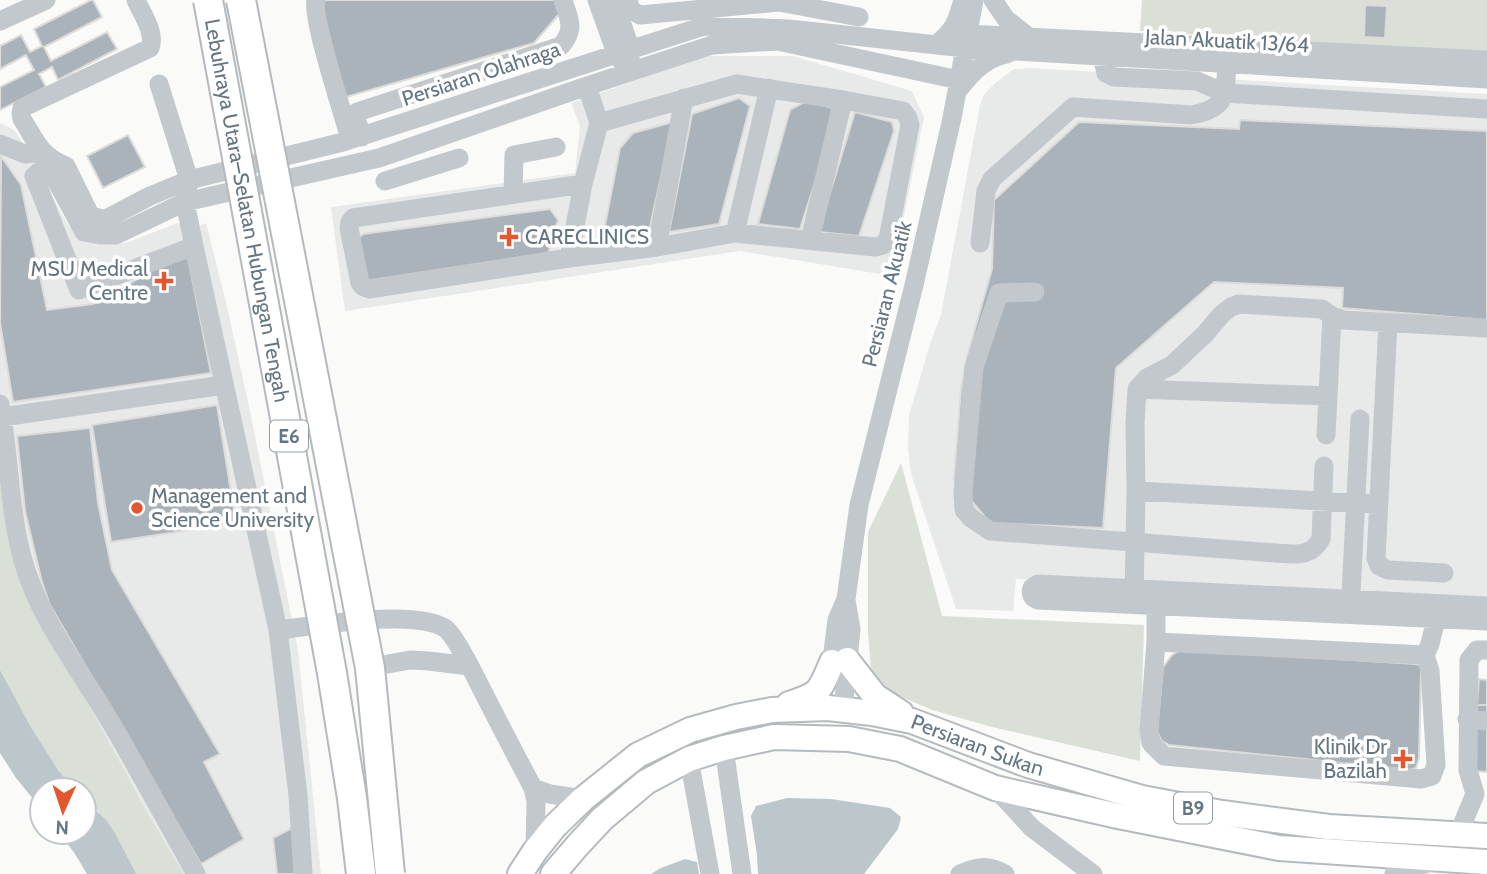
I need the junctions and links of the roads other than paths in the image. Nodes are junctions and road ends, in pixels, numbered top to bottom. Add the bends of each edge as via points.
1 (46, 0) edge
2 (136, 0) edge
3 (208, 0) edge
4 (241, 0) edge
5 (316, 0) edge
6 (563, 0) edge
7 (597, 0) edge
8 (963, 0) edge
9 (974, 0) edge
10 (993, 0) edge
11 (620, 5) edge
12 (861, 9) edge
13 (0, 21) edge
14 (671, 36) junction
15 (855, 37) junction
16 (966, 41) junction
17 (936, 45) junction
18 (1029, 45) junction
19 (623, 51) junction
20 (1102, 56) junction
21 (1487, 60) edge
22 (1227, 64) junction
23 (629, 72) junction
24 (928, 74) junction
25 (1487, 79) edge
26 (159, 84) dead end
27 (587, 86) junction
28 (958, 86) junction
29 (769, 88) junction
30 (1225, 93) junction
31 (684, 98) junction
32 (843, 100) junction
33 (1487, 109) edge
34 (952, 118) junction
35 (599, 123) junction
36 (356, 138) junction
37 (0, 144) edge
38 (556, 146) dead end
39 (47, 156) junction
40 (379, 158) junction
41 (459, 159) dead end
42 (189, 180) junction
43 (385, 181) junction
44 (583, 184) junction
45 (513, 194) junction
46 (185, 202) junction
47 (391, 213) junction
48 (735, 233) junction
49 (810, 240) junction
50 (979, 243) dead end
51 (194, 246) junction
52 (657, 247) junction
53 (569, 258) junction
54 (1035, 292) dead end
55 (1332, 316) junction
56 (1388, 323) junction
57 (1487, 328) edge
58 (224, 385) junction
59 (1137, 389) junction
60 (1328, 396) junction
61 (1, 410) edge
62 (1354, 419) dead end
63 (1325, 435) dead end
64 (1324, 466) dead end
65 (1136, 491) junction
66 (1323, 501) junction
67 (1350, 502) junction
68 (1378, 504) junction
69 (1444, 573) dead end
70 (1134, 596) junction
71 (1156, 605) junction
72 (1487, 606) edge
73 (1344, 607) junction
74 (1436, 619) junction
75 (1487, 621) edge
76 (278, 630) junction
77 (1156, 642) junction
78 (1487, 650) edge
79 (1425, 655) junction
80 (839, 661) junction
81 (388, 664) dead end
82 (469, 666) junction
83 (772, 710) junction
84 (835, 714) junction
85 (912, 720) junction
86 (1477, 720) edge
87 (774, 737) junction
88 (724, 748) junction
89 (900, 748) junction
90 (689, 760) junction
91 (533, 788) junction
92 (995, 788) junction
93 (1481, 794) edge
94 (583, 799) junction
95 (1458, 835) junction
96 (1487, 836) edge
97 (535, 851) junction
98 (1439, 859) junction
99 (1487, 862) edge
100 (196, 874) edge
101 (303, 874) edge
102 (361, 874) edge
103 (390, 874) edge
104 (520, 874) edge
105 (553, 874) edge
106 (710, 874) edge
107 (742, 874) edge
108 (960, 874) edge
109 (1005, 874) edge
110 (1093, 874) edge
111 (1394, 874) edge

1 - 13 street
2 - 39 street via 152,37 150,48 23,108 22,120
3 - 102 highway, Lebuhraya Utara–Selatan Hubungan Tengah / E6, bridge via 332,673
4 - 103 highway, Lebuhraya Utara–Selatan Hubungan Tengah / E6, bridge via 370,668
5 - 36 street via 314,7
6 - 36 street via 572,28 561,46 357,112
7 - 19 street
8 - 17 street via 955,26
9 - 16 street, Persiaran Akuatik
10 - 18 street
11 - 12 street via 640,15 779,2
11 - 14 street
11 - 19 street
12 - 15 street
14 - 15 street, Persiaran Olahraga via 704,26
14 - 19 street, Persiaran Olahraga
15 - 17 street, Persiaran Olahraga
16 - 17 street, Persiaran Olahraga
16 - 18 street, Jalan Akuatik 13/64
16 - 28 street, Persiaran Akuatik
18 - 20 street, Jalan Akuatik 13/64
18 - 21 street, Jalan Akuatik 13/64
18 - 28 street via 987,61
19 - 23 street
19 - 36 street, Persiaran Olahraga
20 - 22 street, Jalan Akuatik 13/64
20 - 30 street via 1106,74 1114,77 1197,81
22 - 25 street, Jalan Akuatik 13/64
22 - 30 street
23 - 24 street via 712,46 777,41
23 - 27 street
24 - 28 street
24 - 34 street via 946,99
26 - 42 street
27 - 35 street
27 - 40 street
28 - 34 street, Persiaran Akuatik
29 - 31 street via 737,84
29 - 32 street
29 - 48 street
30 - 33 street
30 - 50 street via 1208,112 1191,115 1073,107 992,179
31 - 35 street
31 - 52 street
32 - 49 street
32 - 49 street via 903,111 908,118 888,239 876,247
34 - 80 street, Persiaran Akuatik via 859,505 846,598 836,620
35 - 44 street
36 - 40 street via 364,154
36 - 42 street, Persiaran Olahraga
37 - 39 street via 25,154
38 - 45 street via 514,155
39 - 42 street, Persiaran Olahraga via 66,166 90,215 104,220
39 - 46 street via 84,232 116,235
39 - 51 street via 34,176 79,290
40 - 43 street
40 - 46 street
41 - 43 street
42 - 46 street
43 - 47 street
44 - 45 street
44 - 53 street
45 - 47 street
46 - 51 street
47 - 53 street via 350,222 360,283 369,289
48 - 49 street
48 - 52 street
51 - 58 street
52 - 53 street
54 - 66 street, bridge via 999,293 974,367 963,492 964,510 971,518 990,531 1303,554 1321,540
55 - 56 street
55 - 59 street via 1322,309 1239,304 1222,314 1172,365
55 - 60 street
56 - 57 street
56 - 68 street
58 - 61 street
58 - 76 street
59 - 60 street
59 - 65 street
60 - 63 street
61 - 100 street via 22,557 44,612
62 - 67 street
64 - 66 street
65 - 66 street
65 - 70 street
66 - 67 street
67 - 68 street
67 - 73 street
68 - 69 street via 1379,566
70 - 71 street
70 - 73 street
71 - 73 street
71 - 77 street
72 - 73 street
73 - 74 street
74 - 75 street
74 - 79 street
76 - 82 street via 374,620 430,621 447,629
76 - 101 street
77 - 79 street
77 - 79 street via 1149,730 1151,743 1164,756 1421,779 1432,776 1436,765
78 - 86 street via 1477,650 1469,660
80 - 83 main road via 811,697
80 - 84 street, Persiaran Akuatik
80 - 85 main road via 875,696
81 - 82 street via 410,660
82 - 91 street
83 - 84 main road, Persiaran Sukan / B9
83 - 94 main road, Persiaran Sukan / B9 via 690,730 638,755
84 - 85 main road, Persiaran Sukan / B9 via 872,713
84 - 87 main road
84 - 89 main road
85 - 95 main road, Persiaran Sukan / B9 via 1028,765 1142,798 1329,827
86 - 93 street via 1468,770
87 - 88 main road, Persiaran Sukan / B9
87 - 89 main road, Persiaran Sukan / B9 via 849,739
88 - 90 main road, Persiaran Sukan / B9
88 - 107 street
89 - 92 main road, Persiaran Sukan / B9
90 - 105 main road, Persiaran Sukan / B9 via 646,782 602,819
90 - 106 street
91 - 94 street
91 - 97 street
92 - 98 main road, Persiaran Sukan / B9 via 1279,848
92 - 110 street via 1031,828
93 - 95 street
94 - 97 main road, Persiaran Sukan / B9
95 - 96 main road, Persiaran Sukan / B9
97 - 104 main road, Persiaran Sukan / B9
98 - 99 main road, Persiaran Sukan / B9
98 - 111 street
108 - 109 street via 974,867 990,867

